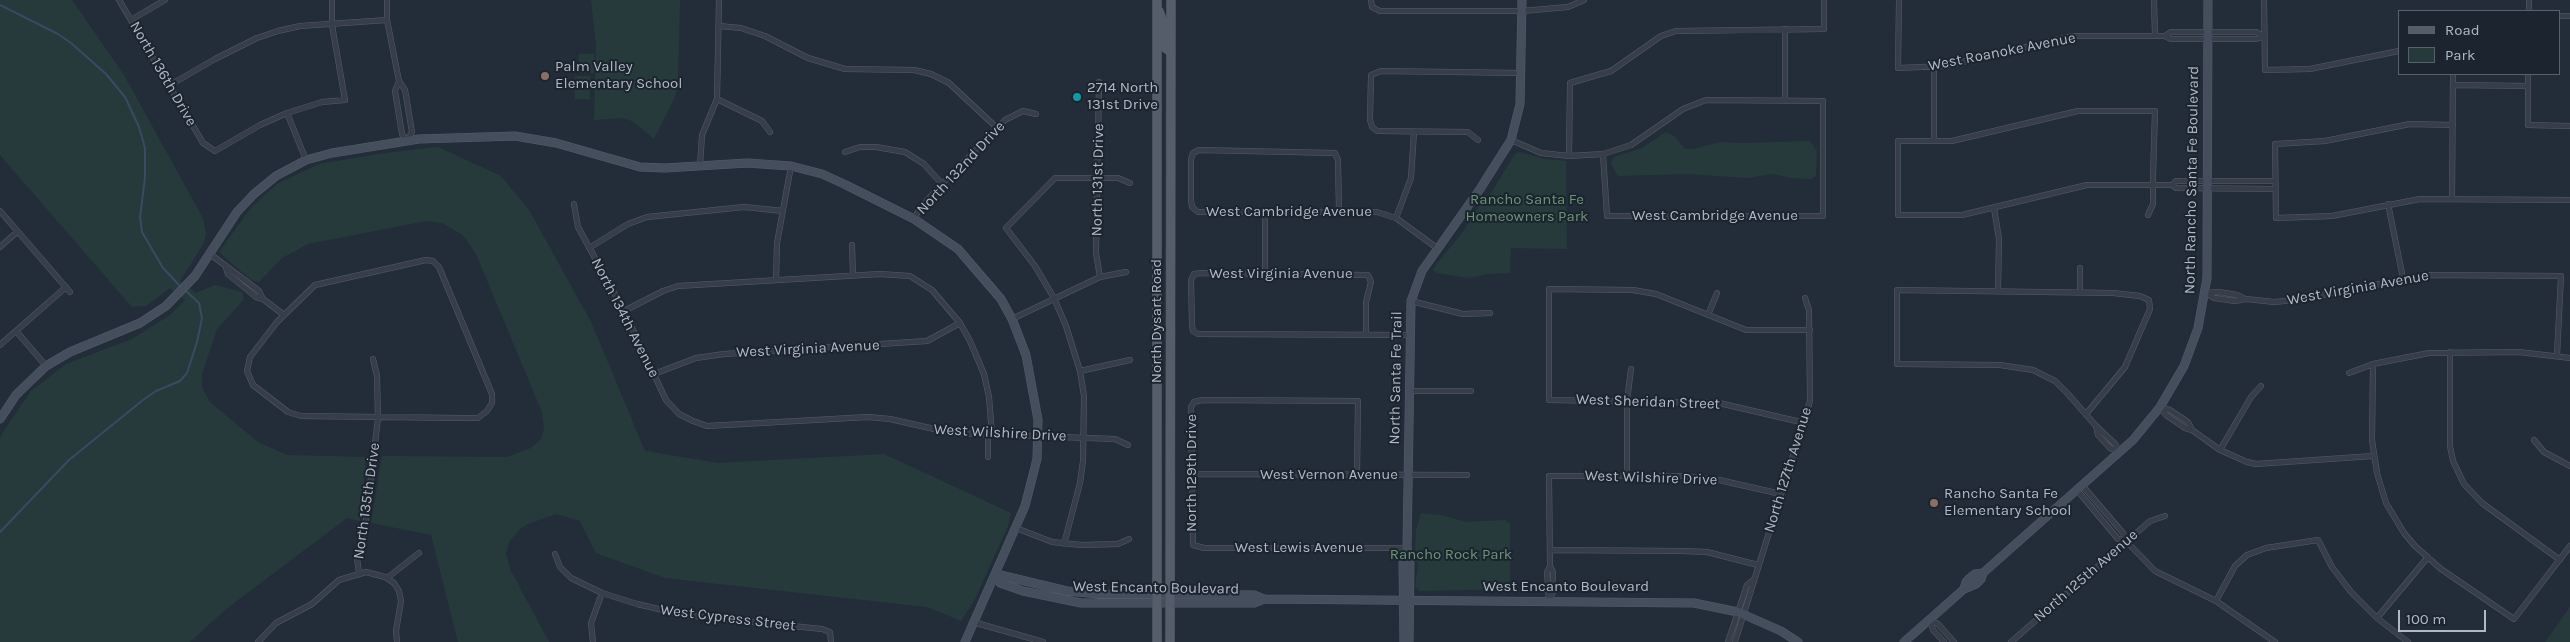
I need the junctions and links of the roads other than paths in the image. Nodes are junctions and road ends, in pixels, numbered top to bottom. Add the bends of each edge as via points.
1 (119, 0) edge
2 (165, 0) edge
3 (332, 0) edge
4 (387, 0) edge
5 (719, 0) edge
6 (1171, 0) edge
7 (1371, 0) edge
8 (1522, 0) edge
9 (1584, 0) edge
10 (1824, 0) edge
11 (1899, 0) edge
12 (2154, 0) edge
13 (2208, 0) edge
14 (2264, 0) edge
15 (1157, 3) edge
16 (1522, 11) junction
17 (131, 20) junction
18 (387, 20) junction
19 (332, 25) junction
20 (719, 26) junction
21 (1785, 29) junction
22 (2155, 36) junction
23 (2208, 36) junction
24 (2264, 36) junction
25 (2398, 50) edge
26 (1171, 52) junction
27 (1934, 68) junction
28 (1521, 73) junction
29 (2453, 75) edge
30 (2528, 75) edge
31 (399, 81) junction
32 (1099, 82) dead end
33 (170, 85) junction
34 (2453, 86) junction
35 (2528, 86) junction
36 (718, 98) junction
37 (1785, 101) junction
38 (287, 113) junction
39 (1036, 114) dead end
40 (2453, 125) junction
41 (2570, 126) edge
42 (996, 127) junction
43 (770, 132) dead end
44 (1414, 132) junction
45 (1478, 140) dead end
46 (1511, 140) junction
47 (1934, 141) junction
48 (407, 142) junction
49 (845, 152) dead end
50 (1603, 154) junction
51 (1569, 156) junction
52 (306, 160) junction
53 (700, 166) junction
54 (791, 166) junction
55 (1097, 178) junction
56 (2275, 181) junction
57 (1130, 183) dead end
58 (942, 184) junction
59 (2153, 184) junction
60 (2208, 185) junction
61 (2275, 189) junction
62 (2452, 198) junction
63 (2570, 200) edge
64 (574, 204) dead end
65 (2388, 204) junction
66 (1994, 208) junction
67 (0, 211) edge
68 (783, 211) junction
69 (1265, 212) junction
70 (1339, 212) junction
71 (2148, 215) dead end
72 (1396, 218) junction
73 (914, 219) junction
74 (17, 232) junction
75 (852, 245) dead end
76 (0, 247) edge
77 (589, 248) junction
78 (1437, 248) junction
79 (210, 254) junction
80 (226, 268) junction
81 (2080, 268) dead end
82 (1126, 272) dead end
83 (1265, 273) junction
84 (853, 276) junction
85 (1100, 277) junction
86 (2403, 278) junction
87 (776, 280) junction
88 (247, 281) junction
89 (242, 286) junction
90 (66, 287) junction
91 (1998, 291) junction
92 (70, 292) dead end
93 (1717, 292) dead end
94 (2080, 292) junction
95 (2206, 293) junction
96 (1054, 298) junction
97 (1805, 298) dead end
98 (263, 299) junction
99 (1411, 301) junction
100 (624, 311) junction
101 (1490, 313) dead end
102 (284, 315) junction
103 (1708, 315) junction
104 (1012, 320) junction
105 (960, 323) junction
106 (1810, 330) junction
107 (16, 331) junction
108 (1366, 334) junction
109 (1409, 335) junction
110 (0, 345) edge
111 (2450, 352) junction
112 (2557, 355) junction
113 (2570, 358) edge
114 (373, 359) dead end
115 (1130, 360) dead end
116 (2373, 364) junction
117 (46, 366) junction
118 (1631, 369) dead end
119 (1080, 371) junction
120 (2350, 373) dead end
121 (654, 374) junction
122 (2261, 386) dead end
123 (1408, 390) junction
124 (1471, 391) dead end
125 (1627, 401) junction
126 (2160, 407) junction
127 (2086, 414) junction
128 (0, 418) edge
129 (378, 418) junction
130 (693, 421) joint
131 (1805, 423) junction
132 (990, 434) junction
133 (1038, 436) junction
134 (1084, 437) junction
135 (2534, 440) dead end
136 (1128, 445) dead end
137 (2220, 450) junction
138 (2120, 453) junction
139 (2373, 456) junction
140 (988, 457) dead end
141 (2570, 466) edge
142 (1191, 474) junction
143 (1357, 475) junction
144 (1408, 475) junction
145 (1467, 475) dead end
146 (1626, 475) junction
147 (2079, 487) junction
148 (1781, 494) junction
149 (2165, 516) dead end
150 (1016, 528) junction
151 (1129, 539) dead end
152 (2126, 540) junction
153 (1064, 544) junction
154 (1193, 545) joint
155 (2570, 546) edge
156 (1407, 548) junction
157 (1550, 550) junction
158 (419, 553) dead end
159 (554, 554) dead end
160 (2428, 557) junction
161 (2560, 560) junction
162 (1758, 565) junction
163 (359, 573) junction
164 (996, 574) junction
165 (387, 578) junction
166 (602, 592) junction
167 (1157, 599) junction
168 (1170, 599) junction
169 (1406, 600) junction
170 (1549, 601) junction
171 (2216, 601) junction
172 (1741, 613) junction
173 (2377, 618) junction
174 (1929, 620) junction
175 (973, 622) junction
176 (258, 642) edge
177 (397, 642) edge
178 (593, 642) edge
179 (831, 642) edge
180 (966, 642) edge
181 (1043, 642) edge
182 (1157, 642) edge
183 (1170, 642) edge
184 (1404, 642) edge
185 (1409, 642) edge
186 (1728, 642) edge
187 (1735, 642) edge
188 (1798, 642) edge
189 (1904, 642) edge
190 (1944, 642) edge
191 (1954, 642) edge
192 (2011, 642) edge
193 (2275, 642) edge
194 (2408, 642) edge

1 - 17 street, North 136th Drive
2 - 17 street
3 - 19 street
4 - 18 street
5 - 20 street
6 - 26 main road, North Dysart Road
7 - 16 street via 1372,7 1380,11
8 - 16 street, North Santa Fe Trail
9 - 16 street via 1568,7
10 - 21 street via 1824,29
11 - 27 street, West Roanoke Avenue via 1898,68
12 - 22 street
13 - 23 street, North Rancho Santa Fe Boulevard
14 - 24 street
15 - 26 main road via 1163,22 1163,44 1167,52
15 - 167 main road, North Dysart Road
16 - 28 street, North Santa Fe Trail
17 - 33 street, North 136th Drive
18 - 19 street
18 - 31 street
19 - 33 street via 300,26 257,38
19 - 38 street via 344,100 322,102
20 - 36 street
20 - 42 street via 741,28 765,36 808,58 845,69 914,70 931,74 950,84
21 - 37 street
21 - 51 street via 1676,31 1661,36 1612,71 1570,83
22 - 23 street, West Roanoke Avenue via 2171,32
22 - 27 street, West Roanoke Avenue via 2073,36
23 - 24 street, West Roanoke Avenue via 2256,32
23 - 60 street, North Rancho Santa Fe Boulevard
24 - 25 street via 2264,70 2310,69
26 - 168 main road, North Dysart Road
27 - 47 street
28 - 44 street via 1375,72 1371,75 1372,127 1377,131
28 - 46 street, North Santa Fe Trail via 1519,113
29 - 34 street
30 - 35 street
31 - 48 street via 395,91 402,134
31 - 48 street via 405,90 412,132
32 - 55 street, North 131st Drive
33 - 38 street, North 136th Drive via 203,143 215,151
34 - 35 street
34 - 40 street
35 - 41 street via 2528,125
36 - 43 street via 762,121
36 - 53 street via 702,135
37 - 50 street via 1706,100 1693,104 1632,145
37 - 50 street, West Cambridge Avenue via 1823,101 1823,216 1607,216
38 - 52 street
39 - 42 street, North 132nd Drive via 1017,113
40 - 56 street via 2410,124 2325,141 2275,144
40 - 62 street
42 - 58 street, North 132nd Drive
44 - 45 street via 1468,132
44 - 72 street via 1411,178
46 - 51 street via 1541,153
46 - 78 street, North Santa Fe Trail
47 - 59 street via 1968,138 2078,112 2155,110
47 - 66 street via 1898,141 1898,215 1962,215
48 - 52 street
48 - 53 street via 459,136 514,136 556,142 640,167
49 - 58 street via 860,147 876,147 905,152 924,164
50 - 51 street
52 - 79 street via 276,176 254,194 237,212
53 - 54 street via 747,163
54 - 68 street
54 - 73 street via 822,174
55 - 57 street via 1118,178
55 - 85 street, North 131st Drive via 1096,253
55 - 96 street via 1055,178 1006,228
56 - 60 street
56 - 61 street
58 - 73 street, North 132nd Drive
59 - 60 street via 2176,181
59 - 66 street via 2087,185
59 - 71 street via 2153,204
60 - 61 street
60 - 95 street, North Rancho Santa Fe Boulevard
61 - 65 street via 2276,218 2332,216
62 - 63 street
62 - 65 street
64 - 77 street, North 134th Avenue via 578,227
65 - 86 street
66 - 91 street via 1999,239
67 - 74 street
68 - 77 street via 744,207 647,217 628,224
68 - 87 street via 775,253
69 - 70 street, West Cambridge Avenue
69 - 70 street, West Cambridge Avenue via 1198,212 1192,207 1193,153 1200,150 1335,153 1338,160
69 - 83 street
70 - 72 street, West Cambridge Avenue via 1376,212
72 - 78 street, West Cambridge Avenue
73 - 104 street via 969,260
74 - 76 street
74 - 90 street
75 - 84 street
77 - 100 street, North 134th Avenue
78 - 99 street, North Santa Fe Trail via 1422,271
79 - 80 street
79 - 117 street via 178,295 140,323 70,352
80 - 88 street
80 - 89 street
81 - 94 street
82 - 85 street
83 - 108 street, West Virginia Avenue via 1368,275 1371,282
83 - 108 street, West Virginia Avenue via 1194,274 1191,280 1193,331 1198,334
84 - 87 street
84 - 105 street via 910,276 932,290
85 - 96 street
86 - 95 street, West Virginia Avenue via 2274,302 2228,293
86 - 112 street, West Virginia Avenue via 2436,274 2561,276
87 - 100 street via 678,286
88 - 89 street
88 - 98 street
89 - 98 street
90 - 92 street
90 - 107 street
91 - 94 street
91 - 127 street via 1897,290 1896,364 2024,368 2054,382
93 - 103 street
94 - 127 street via 2131,295 2149,300 2150,309 2125,367
95 - 126 street, North Rancho Santa Fe Boulevard via 2191,348
96 - 104 street
96 - 119 street
97 - 106 street, North 127th Avenue
98 - 102 street
99 - 101 street via 1463,314
99 - 109 street, North Santa Fe Trail
100 - 121 street, North 134th Avenue
102 - 129 street via 250,357 247,371 253,385 288,412 302,416
102 - 129 street via 307,291 323,282 406,263 432,261 439,267 492,394 492,403 478,418
103 - 106 street via 1746,330
103 - 125 street, West Sheridan Street via 1656,294 1633,290 1549,289 1549,400
104 - 133 street via 1030,368
105 - 121 street, West Virginia Avenue via 927,341 724,354 696,358
105 - 132 street via 984,374 989,397
106 - 131 street, North 127th Avenue via 1810,401
107 - 110 street
107 - 117 street
108 - 109 street
109 - 123 street, North Santa Fe Trail
111 - 112 street
111 - 116 street
111 - 161 street via 2450,446 2464,484 2482,503
112 - 113 street
114 - 129 street, North 135th Drive via 378,385
115 - 119 street
116 - 120 street
116 - 139 street
117 - 128 street via 20,390
118 - 125 street
119 - 134 street
121 - 130 street, North 134th Avenue via 671,407
122 - 137 street
123 - 124 street
123 - 144 street, North Santa Fe Trail
125 - 131 street, West Sheridan Street via 1719,403
125 - 146 street
126 - 137 street via 2188,422 2192,430
126 - 138 street, North Rancho Santa Fe Boulevard
127 - 138 street
129 - 163 street, North 135th Drive via 366,520 356,558
130 - 132 street, West Wilshire Drive via 707,426 868,417 938,431
131 - 148 street, North 127th Avenue
132 - 133 street, West Wilshire Drive
132 - 140 street
133 - 134 street, West Wilshire Drive
133 - 150 street via 1032,480
134 - 136 street, West Wilshire Drive via 1116,439
134 - 153 street via 1080,483
135 - 141 street via 2544,452
137 - 139 street via 2238,460 2256,464
138 - 147 street, North Rancho Santa Fe Boulevard
139 - 160 street via 2386,503 2404,534
142 - 143 street, West Vernon Avenue
142 - 143 street, North 129th Drive via 1191,407 1194,402 1202,400 1358,401
142 - 154 street, North 129th Drive
143 - 144 street, West Vernon Avenue
144 - 145 street, West Vernon Avenue
144 - 156 street, North Santa Fe Trail
146 - 148 street, West Wilshire Drive via 1719,480
146 - 157 street, West Wilshire Drive via 1549,476
147 - 152 street
147 - 174 street, North Rancho Santa Fe Boulevard via 1983,573 1970,578 1964,589
148 - 162 street, North 127th Avenue
149 - 152 street, North 125th Avenue via 2150,521
150 - 153 street via 1037,538
150 - 164 street
151 - 153 street via 1101,546
152 - 171 street via 2155,571
152 - 192 street, North 125th Avenue
154 - 156 street, West Lewis Avenue via 1204,548
155 - 161 street
156 - 169 street, North Santa Fe Trail via 1403,558
157 - 162 street via 1690,551
157 - 170 street via 1547,572
158 - 165 street
159 - 166 street, West Cypress Street via 560,567 571,578
160 - 161 street via 2514,619
160 - 173 street
162 - 172 street, North 127th Avenue via 1753,580 1747,585
163 - 165 street, North 135th Drive via 376,573
163 - 176 street via 339,580 312,604 276,623
164 - 167 street, West Encanto Boulevard via 1000,582 1058,600 1096,604
164 - 175 street
165 - 177 street via 394,583 401,601
166 - 178 street via 591,623
166 - 179 street, West Cypress Street via 684,615 822,629 830,632
167 - 168 street, West Encanto Boulevard
167 - 182 main road, North Dysart Road
168 - 169 street, West Encanto Boulevard via 1254,603 1264,599
168 - 183 main road, North Dysart Road
169 - 170 street, West Encanto Boulevard
169 - 184 street, North Santa Fe Trail
169 - 185 street, North Santa Fe Trail
170 - 172 street, West Encanto Boulevard via 1676,602 1710,605
171 - 173 street via 2235,566 2247,555 2266,548 2318,540 2332,567
171 - 193 street
172 - 186 street, North 127th Avenue
172 - 187 street, North 127th Avenue
172 - 188 street, West Encanto Boulevard
173 - 194 street
174 - 189 street, North Rancho Santa Fe Boulevard
174 - 190 street
174 - 191 street via 1938,624
175 - 180 street
175 - 181 street

